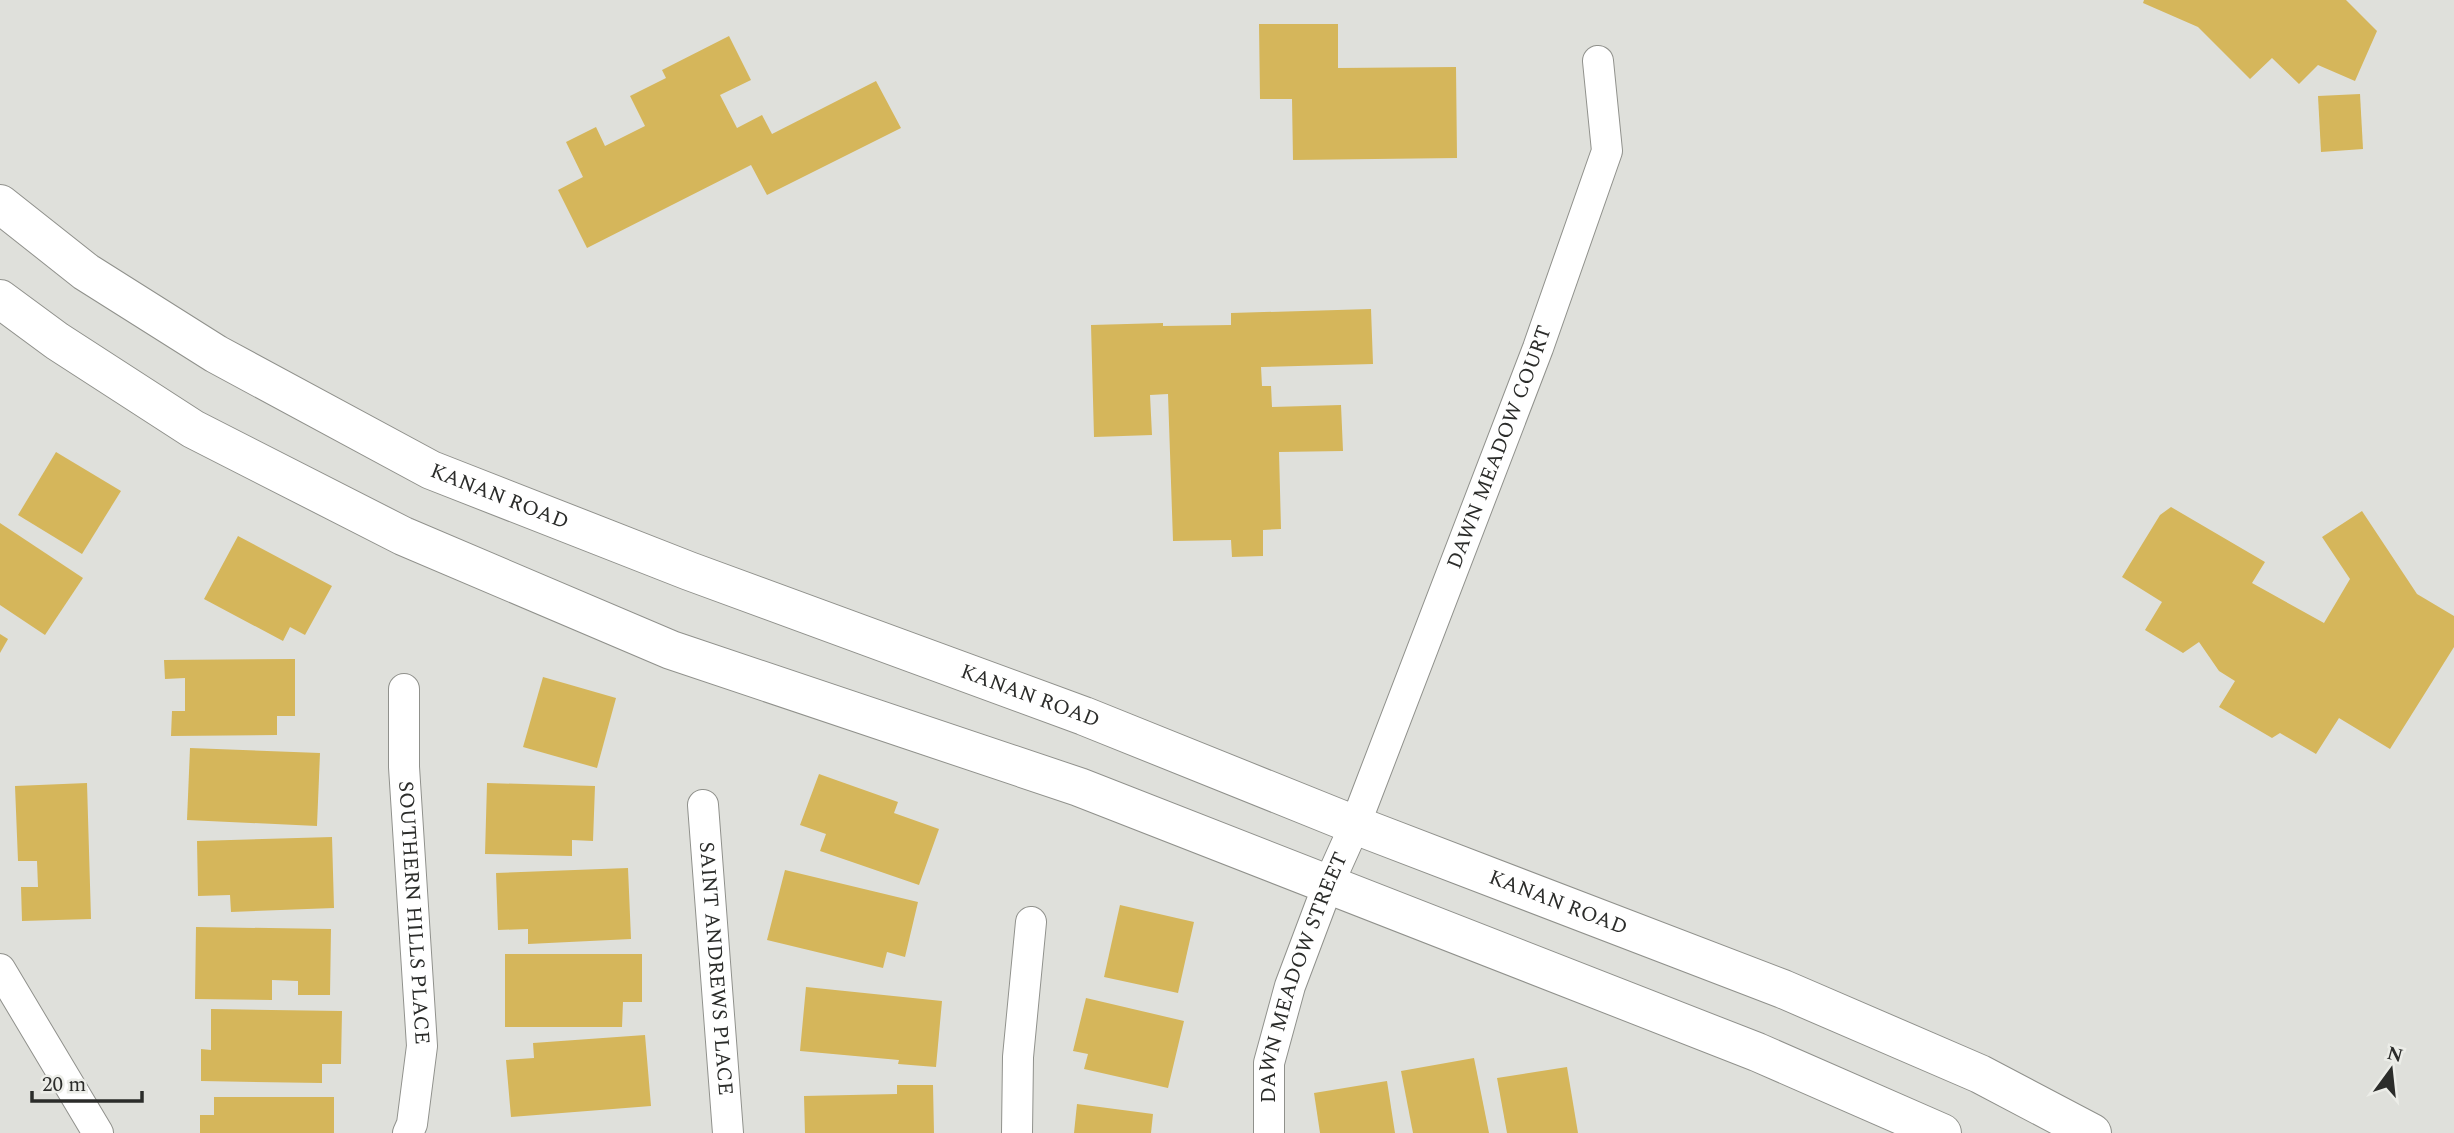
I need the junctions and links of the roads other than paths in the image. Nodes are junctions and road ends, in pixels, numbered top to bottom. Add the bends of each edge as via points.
1 (1598, 61) dead end
2 (0, 204) edge
3 (0, 299) edge
4 (404, 689) dead end
5 (703, 805) dead end
6 (1355, 825) junction
7 (1328, 885) junction
8 (1031, 922) dead end
9 (0, 969) edge
10 (98, 1133) edge
11 (408, 1133) edge
12 (728, 1133) edge
13 (1017, 1133) edge
14 (1269, 1133) edge
15 (1942, 1133) edge
16 (2092, 1133) edge

1 - 6 street, DAWN MEADOW COURT via 1607,151 1538,348
2 - 6 main road, KANAN ROAD via 86,272 216,354 431,470 689,571 1084,716
3 - 7 main road via 193,429 403,536 671,650 1079,787
4 - 11 street, SOUTHERN HILLS PLACE via 404,767 422,1046
5 - 12 street, SAINT ANDREWS PLACE
6 - 7 street, DAWN MEADOW STREET
6 - 16 main road, KANAN ROAD via 1783,989 1980,1074
7 - 14 street, DAWN MEADOW STREET via 1290,986 1269,1063
7 - 15 main road via 1758,1052
8 - 13 street via 1018,1057
9 - 10 street

